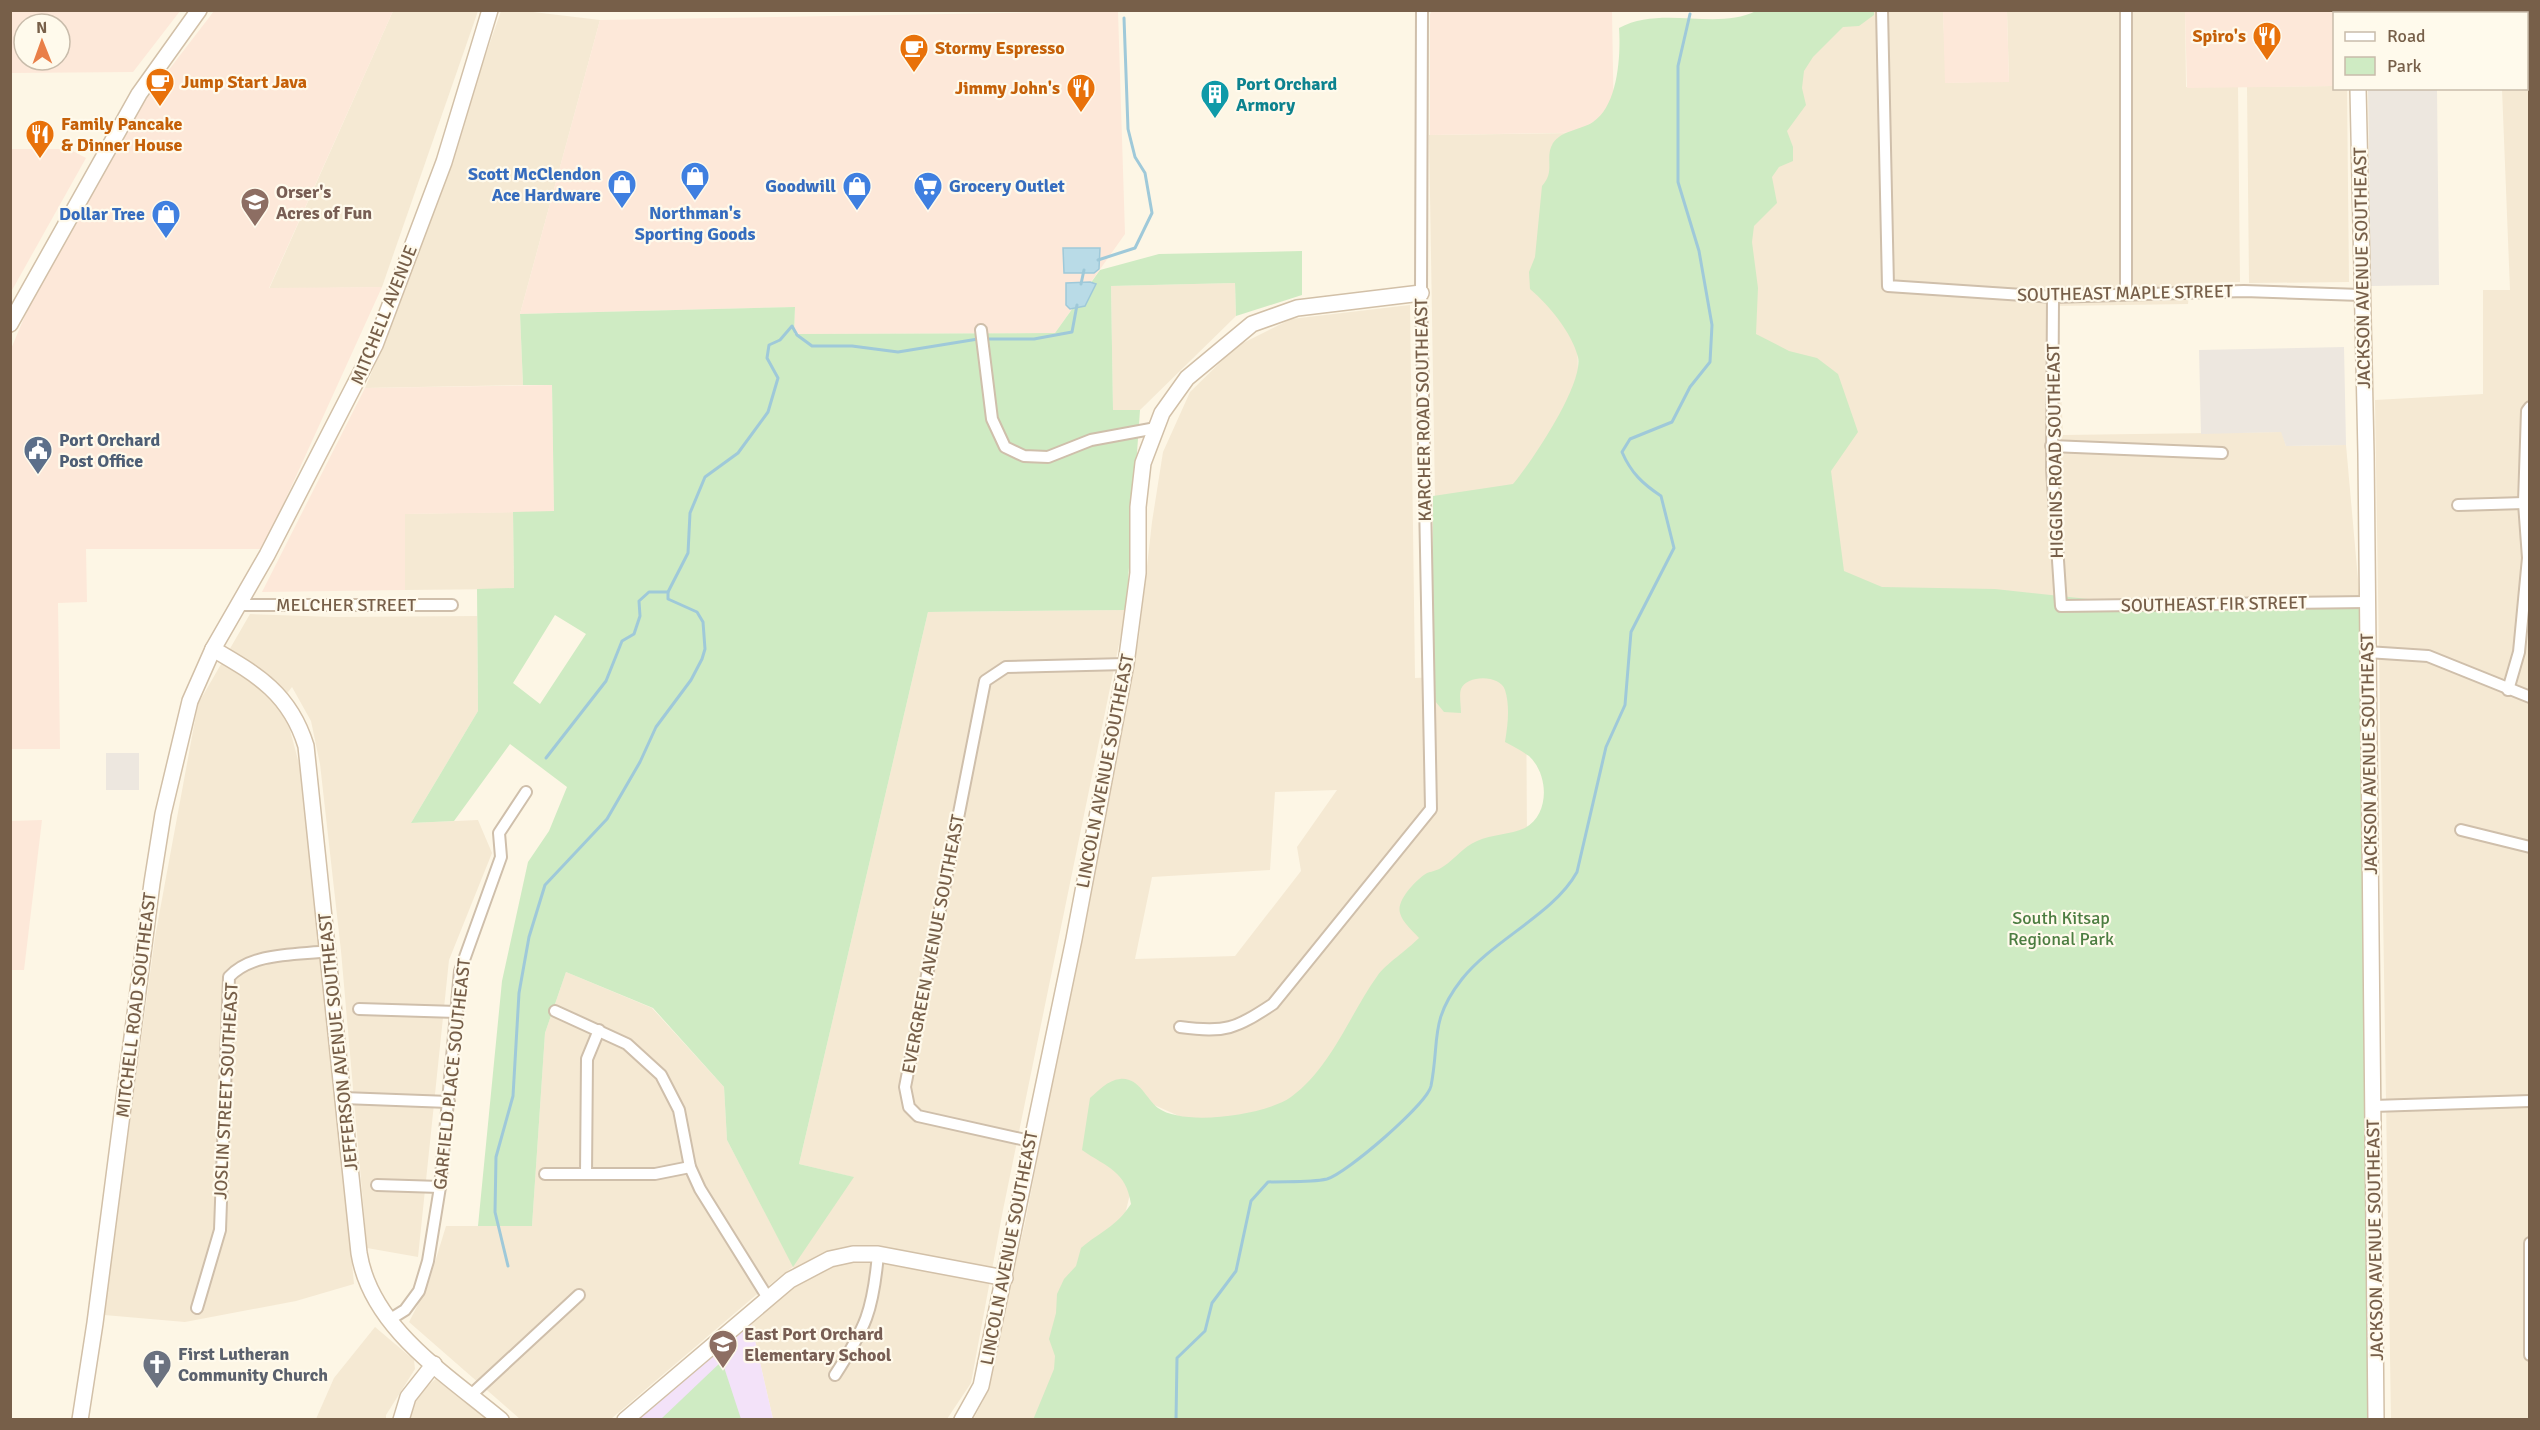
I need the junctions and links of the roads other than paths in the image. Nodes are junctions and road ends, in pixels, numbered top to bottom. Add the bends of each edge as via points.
1 (199, 10) edge
2 (490, 10) edge
3 (1422, 10) edge
4 (1882, 10) edge
5 (2126, 10) edge
6 (2358, 90) edge
7 (1421, 293) junction
8 (2126, 293) junction
9 (2361, 295) junction
10 (2053, 297) junction
11 (10, 324) edge
12 (981, 330) dead end
13 (2529, 406) edge
14 (1156, 428) junction
15 (2052, 446) junction
16 (2222, 453) dead end
17 (2524, 503) junction
18 (2458, 505) dead end
19 (2367, 602) junction
20 (240, 604) junction
21 (452, 604) dead end
22 (2061, 606) joint
23 (213, 649) junction
24 (2367, 652) junction
25 (1126, 664) junction
26 (2508, 690) junction
27 (2529, 697) edge
28 (526, 792) dead end
29 (2461, 830) dead end
30 (2529, 847) edge
31 (329, 951) junction
32 (359, 1009) dead end
33 (555, 1011) dead end
34 (457, 1012) junction
35 (1180, 1027) dead end
36 (599, 1030) junction
37 (343, 1098) junction
38 (2529, 1101) edge
39 (449, 1102) junction
40 (2373, 1106) junction
41 (1030, 1141) junction
42 (690, 1167) junction
43 (545, 1174) dead end
44 (586, 1174) junction
45 (377, 1185) dead end
46 (440, 1186) junction
47 (2529, 1243) edge
48 (878, 1254) junction
49 (1005, 1278) junction
50 (579, 1295) dead end
51 (768, 1298) junction
52 (197, 1308) dead end
53 (389, 1320) junction
54 (2529, 1355) edge
55 (434, 1364) junction
56 (835, 1375) dead end
57 (471, 1395) junction
58 (80, 1419) edge
59 (400, 1419) edge
60 (501, 1419) edge
61 (625, 1419) edge
62 (962, 1419) edge
63 (2376, 1419) edge

1 - 11 street via 139,94
2 - 20 street, MITCHELL AVENUE via 444,162 375,345
3 - 7 street, KARCHER ROAD SOUTHEAST
4 - 10 street, SOUTHEAST MAPLE STREET via 1888,286
5 - 8 street
6 - 9 street, JACKSON AVENUE SOUTHEAST
7 - 14 street, LINCOLN AVENUE SOUTHEAST via 1297,309 1252,324 1187,378
7 - 35 street, KARCHER ROAD SOUTHEAST via 1431,809 1273,1004 1238,1027 1210,1031
8 - 9 street, SOUTHEAST MAPLE STREET via 2244,291
8 - 10 street, SOUTHEAST MAPLE STREET
9 - 19 street, JACKSON AVENUE SOUTHEAST
10 - 15 street, HIGGINS ROAD SOUTHEAST
12 - 14 street via 992,419 1005,447 1024,456 1048,457 1091,440
13 - 17 street via 2523,455
14 - 25 street, LINCOLN AVENUE SOUTHEAST via 1143,463 1138,573
15 - 16 street
15 - 22 street, HIGGINS ROAD SOUTHEAST
17 - 18 street
17 - 26 street via 2528,558 2519,652
19 - 22 street, SOUTHEAST FIR STREET
19 - 24 street, JACKSON AVENUE SOUTHEAST
20 - 21 street, MELCHER STREET
20 - 23 street, MITCHELL ROAD SOUTHEAST
23 - 31 street, JEFFERSON AVENUE SOUTHEAST via 276,691 299,724 310,770
23 - 58 street, MITCHELL ROAD SOUTHEAST via 190,700 163,814
24 - 26 street via 2428,656
24 - 40 street, JACKSON AVENUE SOUTHEAST
25 - 41 street, LINCOLN AVENUE SOUTHEAST via 1074,939
25 - 41 street, EVERGREEN AVENUE SOUTHEAST via 1006,667 985,681 905,1087 909,1107 918,1116
26 - 27 street
28 - 34 street, GARFIELD PLACE SOUTHEAST via 499,833 501,857 464,954
29 - 30 street
31 - 37 street, JEFFERSON AVENUE SOUTHEAST
31 - 52 street, JOSLIN STREET SOUTHEAST via 252,961 229,977 220,1230
32 - 34 street
33 - 36 street
34 - 39 street, GARFIELD PLACE SOUTHEAST
36 - 42 street via 627,1044 661,1075 679,1110
36 - 44 street via 587,1059
37 - 39 street
37 - 53 street, JEFFERSON AVENUE SOUTHEAST via 360,1265
38 - 40 street
39 - 46 street, GARFIELD PLACE SOUTHEAST
40 - 63 street, JACKSON AVENUE SOUTHEAST
41 - 49 street, LINCOLN AVENUE SOUTHEAST
42 - 44 street via 655,1174
42 - 51 street
43 - 44 street
45 - 46 street
46 - 53 street, GARFIELD PLACE SOUTHEAST via 419,1291 405,1310
47 - 54 street
48 - 49 street
48 - 51 street via 830,1259
48 - 56 street via 868,1320
49 - 62 street, LINCOLN AVENUE SOUTHEAST via 981,1386
50 - 57 street
51 - 61 street
53 - 55 street, JEFFERSON AVENUE SOUTHEAST
55 - 57 street, JEFFERSON AVENUE SOUTHEAST
55 - 59 street via 408,1397
57 - 60 street, JEFFERSON AVENUE SOUTHEAST

